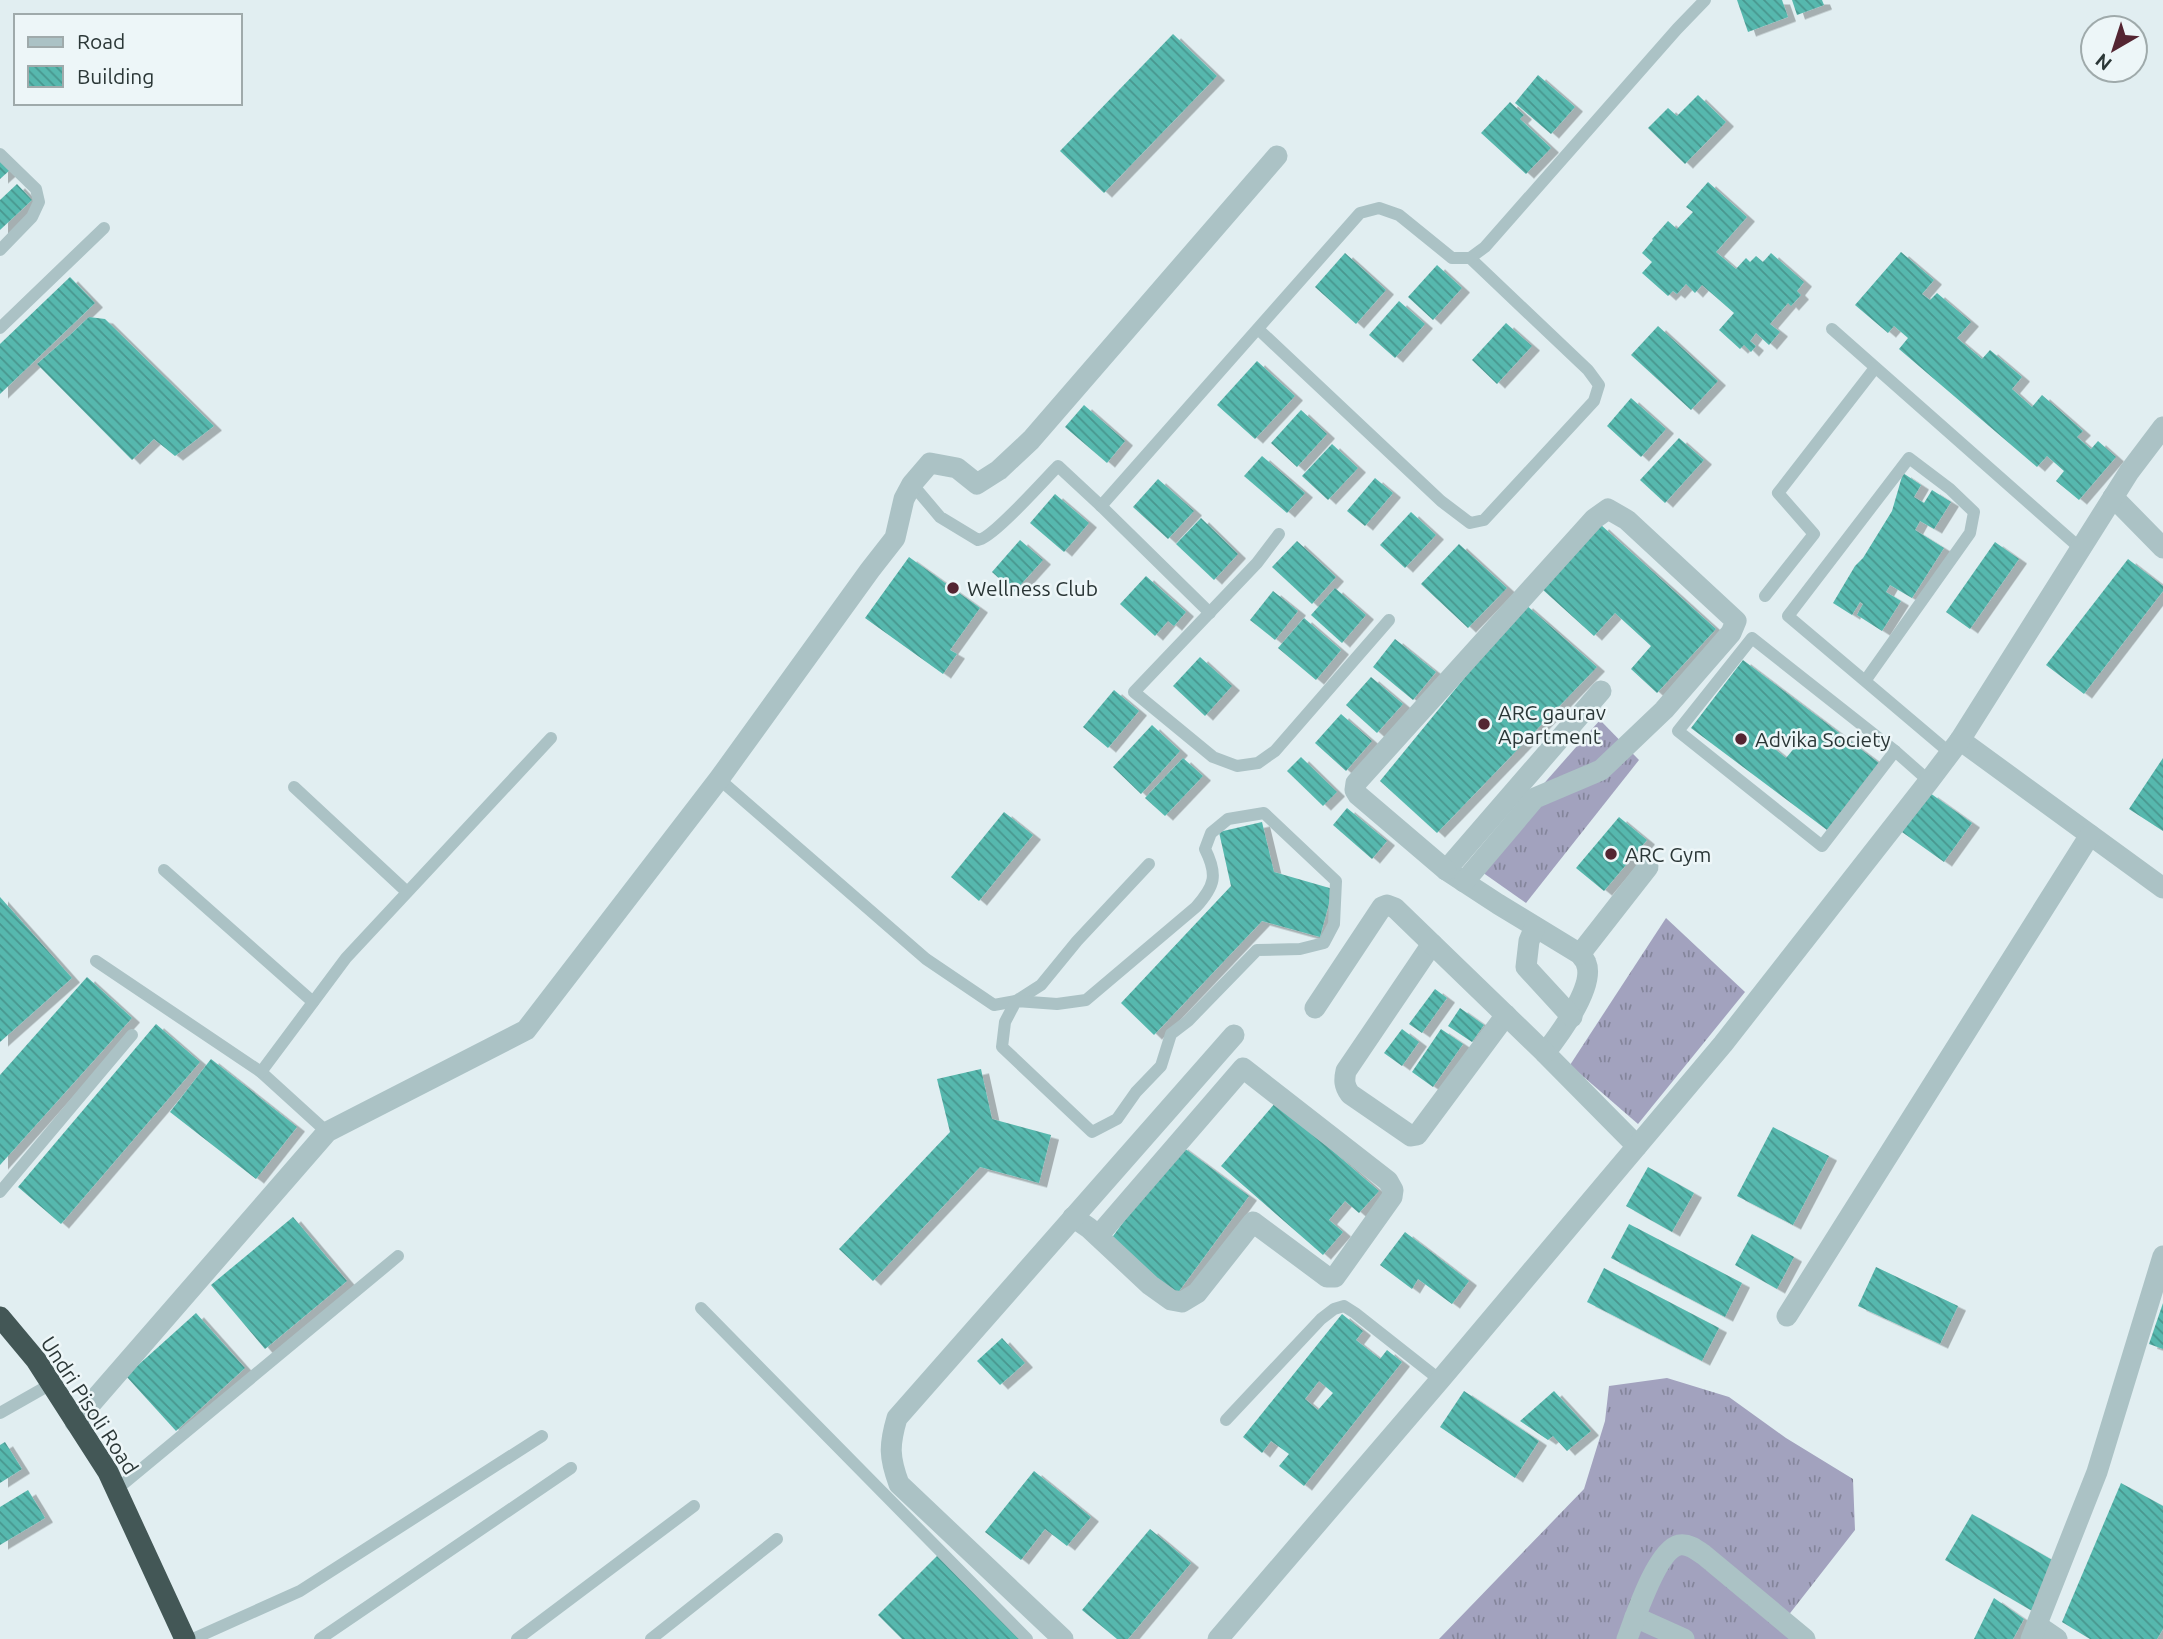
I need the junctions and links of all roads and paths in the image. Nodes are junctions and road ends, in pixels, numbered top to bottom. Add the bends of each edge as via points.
1 (1705, 0) edge
2 (0, 154) edge
3 (1277, 156) dead end
4 (104, 228) dead end
5 (0, 250) edge
6 (1470, 258) junction
7 (0, 328) edge
8 (1258, 329) junction
9 (1832, 330) dead end
10 (1875, 368) junction
11 (2162, 431) edge
12 (912, 484) junction
13 (2113, 497) junction
14 (1101, 506) junction
15 (1279, 534) dead end
16 (2163, 548) edge
17 (2081, 549) junction
18 (1765, 596) dead end
19 (1210, 613) junction
20 (1389, 620) dead end
21 (1865, 681) junction
22 (1601, 691) dead end
23 (551, 738) dead end
24 (1955, 746) junction
25 (1895, 751) junction
26 (719, 779) junction
27 (1929, 782) junction
28 (294, 787) dead end
29 (2090, 835) junction
30 (1149, 864) dead end
31 (1648, 867) dead end
32 (164, 870) dead end
33 (1455, 876) junction
34 (2163, 888) edge
35 (407, 892) junction
36 (1535, 927) junction
37 (1432, 944) junction
38 (1580, 954) junction
39 (96, 961) dead end
40 (1016, 1001) junction
41 (313, 1002) junction
42 (1315, 1008) dead end
43 (1506, 1015) junction
44 (1572, 1017) junction
45 (132, 1035) dead end
46 (1234, 1035) dead end
47 (1545, 1053) junction
48 (261, 1072) junction
49 (327, 1132) junction
50 (1637, 1146) junction
51 (0, 1192) edge
52 (1073, 1217) junction
53 (1098, 1236) junction
54 (398, 1256) dead end
55 (2163, 1256) edge
56 (701, 1308) dead end
57 (1787, 1316) dead end
58 (0, 1317) edge
59 (1440, 1380) junction
60 (51, 1384) junction
61 (0, 1413) edge
62 (1226, 1420) dead end
63 (75, 1422) junction
64 (542, 1436) dead end
65 (571, 1468) dead end
66 (116, 1490) junction
67 (694, 1506) dead end
68 (778, 1538) dead end
69 (1635, 1617) junction
70 (2034, 1632) edge
71 (186, 1639) edge
72 (193, 1639) edge
73 (320, 1639) edge
74 (517, 1639) edge
75 (652, 1639) edge
76 (1027, 1639) edge
77 (1063, 1639) edge
78 (1218, 1639) edge
79 (1626, 1639) edge
80 (1684, 1639) edge
81 (1805, 1639) edge
82 (2057, 1639) edge

1 - 6 lane via 1485,247
2 - 5 lane via 36,189 38,202 33,217
3 - 12 street via 1031,440 999,470 976,484 957,468 930,463
4 - 7 lane
6 - 8 lane via 1452,258 1399,215 1379,208 1360,213
6 - 8 lane via 1599,385 1594,401 1485,520 1470,523 1441,501
8 - 14 lane
9 - 10 lane
10 - 17 lane
10 - 18 lane via 1778,493 1814,534
11 - 13 street
12 - 14 lane via 940,517 978,540 985,540 1058,466
12 - 26 street via 895,538
13 - 16 street
13 - 17 street
14 - 19 lane
15 - 19 lane
17 - 24 street
19 - 20 lane via 1134,692 1213,757 1237,766 1258,763 1275,751
21 - 21 lane via 1970,533 1974,512 1909,458 1788,617
21 - 24 lane
22 - 33 street
23 - 35 lane
24 - 27 street
24 - 29 street
25 - 25 lane via 1752,638 1678,731 1822,846
25 - 27 lane
26 - 40 lane via 926,959 994,1005
26 - 49 street via 526,1030
27 - 50 street
28 - 35 lane
29 - 34 street
29 - 57 street
30 - 40 lane via 1041,985
31 - 38 street
32 - 41 lane
33 - 33 street via 1358,795 1356,783 1594,519 1608,509 1627,520 1736,621 1731,633 1664,710 1601,770 1535,798
33 - 36 street
35 - 41 lane
36 - 38 street
36 - 44 street via 1526,967
37 - 42 street via 1395,908 1382,907
37 - 43 street
37 - 43 street via 1346,1071 1345,1088 1350,1094 1411,1136 1418,1135
38 - 44 street via 1588,972
39 - 48 lane
40 - 40 lane via 1057,1004 1086,1000 1186,916 1213,885 1212,863 1205,849 1211,832 1228,819 1265,813 1336,881 1334,924 1324,943 1257,950 1171,1034 1161,1066 1117,1119 1092,1132 1002,1047 1005,1021
41 - 48 lane
43 - 47 street
44 - 47 street
45 - 51 lane
46 - 52 street
47 - 50 street
48 - 49 lane
49 - 63 street
50 - 59 street
52 - 53 street
52 - 77 street via 897,1418 890,1442 891,1464 899,1484
53 - 53 street via 1150,1285 1182,1302 1197,1293 1253,1222 1326,1278 1335,1277 1393,1190 1388,1181 1243,1068
54 - 66 lane
55 - 70 street via 2097,1472
56 - 76 lane
58 - 60 highway, Undri Pisoli Road
59 - 62 lane via 1344,1306 1321,1319
59 - 78 street
60 - 61 lane
60 - 63 highway, Undri Pisoli Road
63 - 66 highway, Undri Pisoli Road
64 - 72 lane via 300,1591
65 - 73 lane
66 - 71 highway, Undri Pisoli Road
67 - 74 lane
68 - 75 lane
69 - 79 street
69 - 80 street
69 - 81 street via 1659,1564 1682,1544 1704,1555
70 - 82 street

